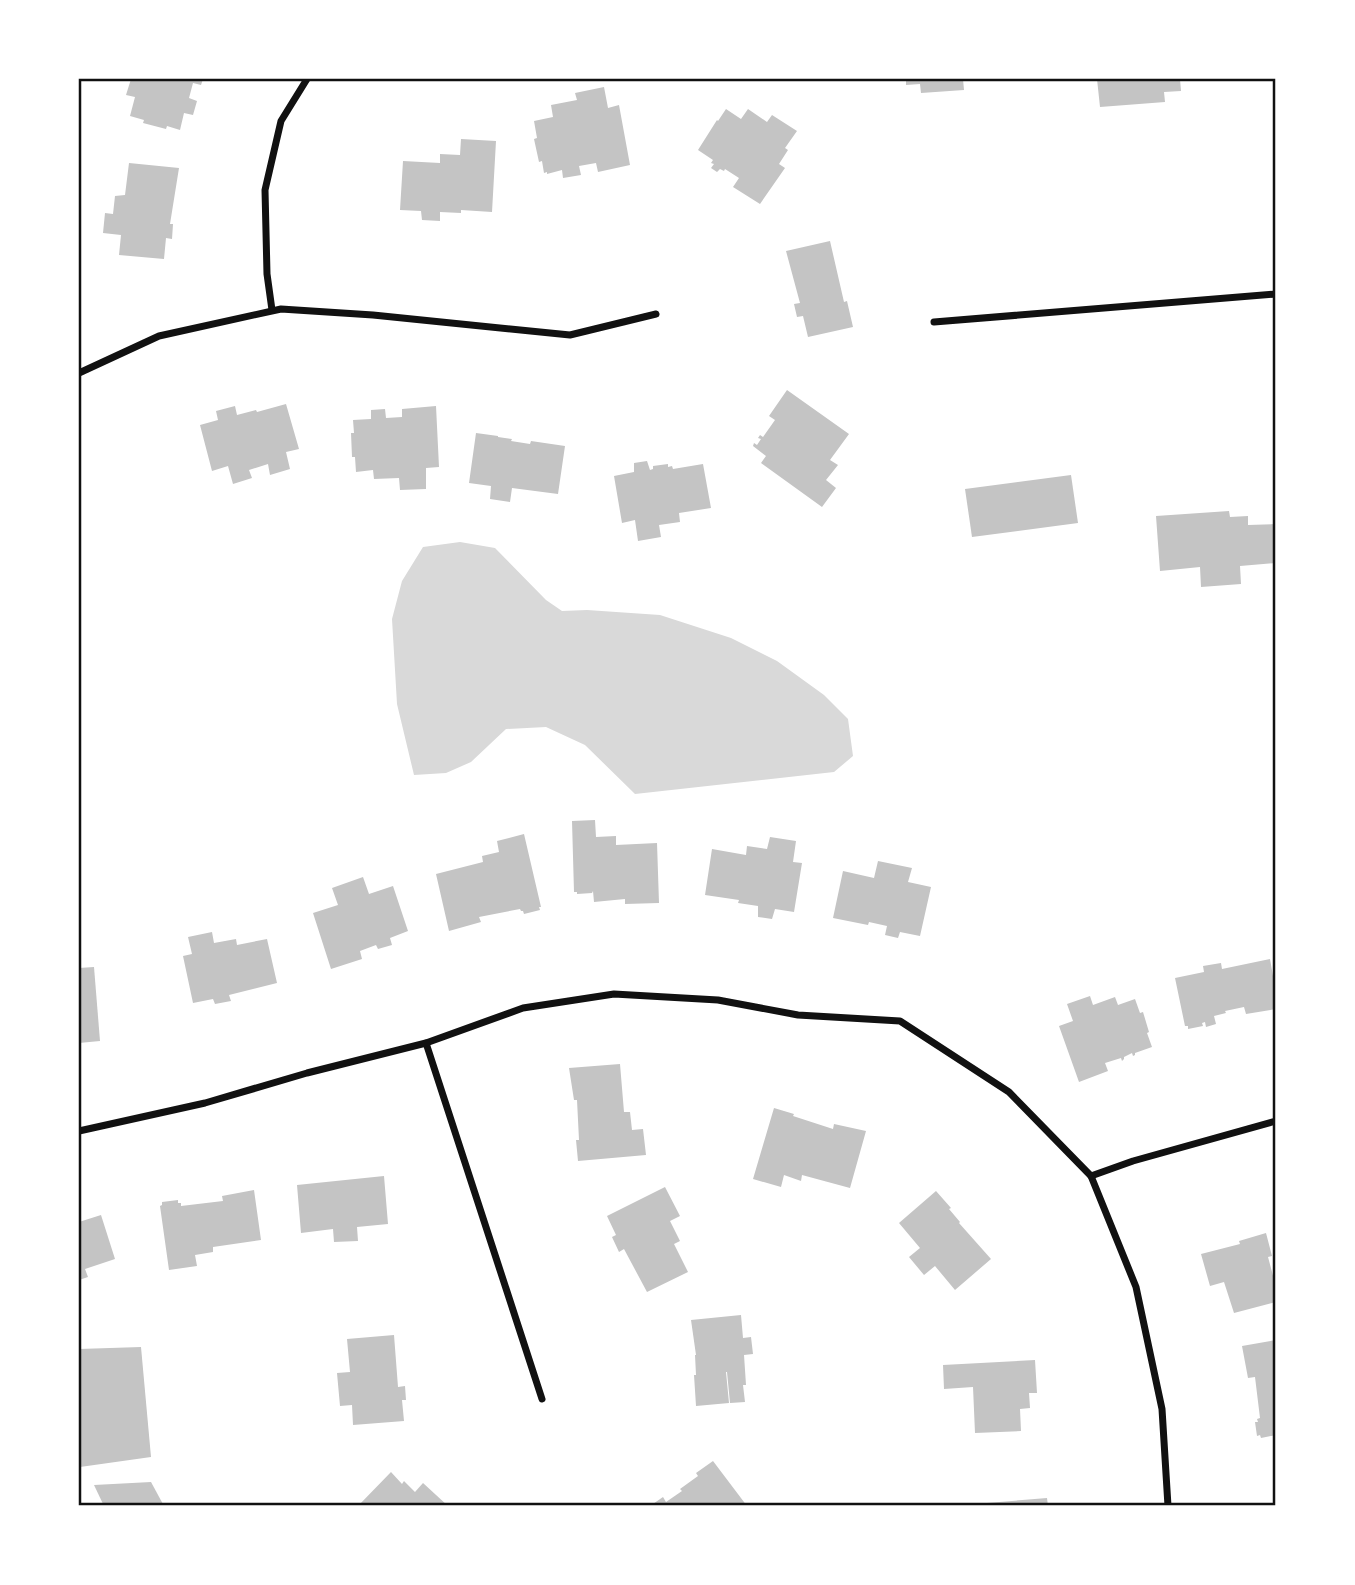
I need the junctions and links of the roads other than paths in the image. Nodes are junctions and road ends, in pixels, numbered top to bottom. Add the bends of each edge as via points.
1 (307, 79) edge
2 (1276, 294) edge
3 (272, 310) junction
4 (656, 314) dead end
5 (934, 322) dead end
6 (79, 373) edge
7 (426, 1043) junction
8 (1276, 1121) edge
9 (79, 1131) edge
10 (1091, 1177) junction
11 (542, 1399) dead end
12 (1168, 1506) edge

1 - 3 street via 281,121 265,190
2 - 5 street
3 - 4 street via 570,335
3 - 6 street via 159,336
7 - 9 street via 205,1103
7 - 10 street via 523,1007 614,994 718,1000 798,1015 900,1021 1009,1092
7 - 11 street
8 - 10 street
10 - 12 street via 1136,1287 1162,1409

